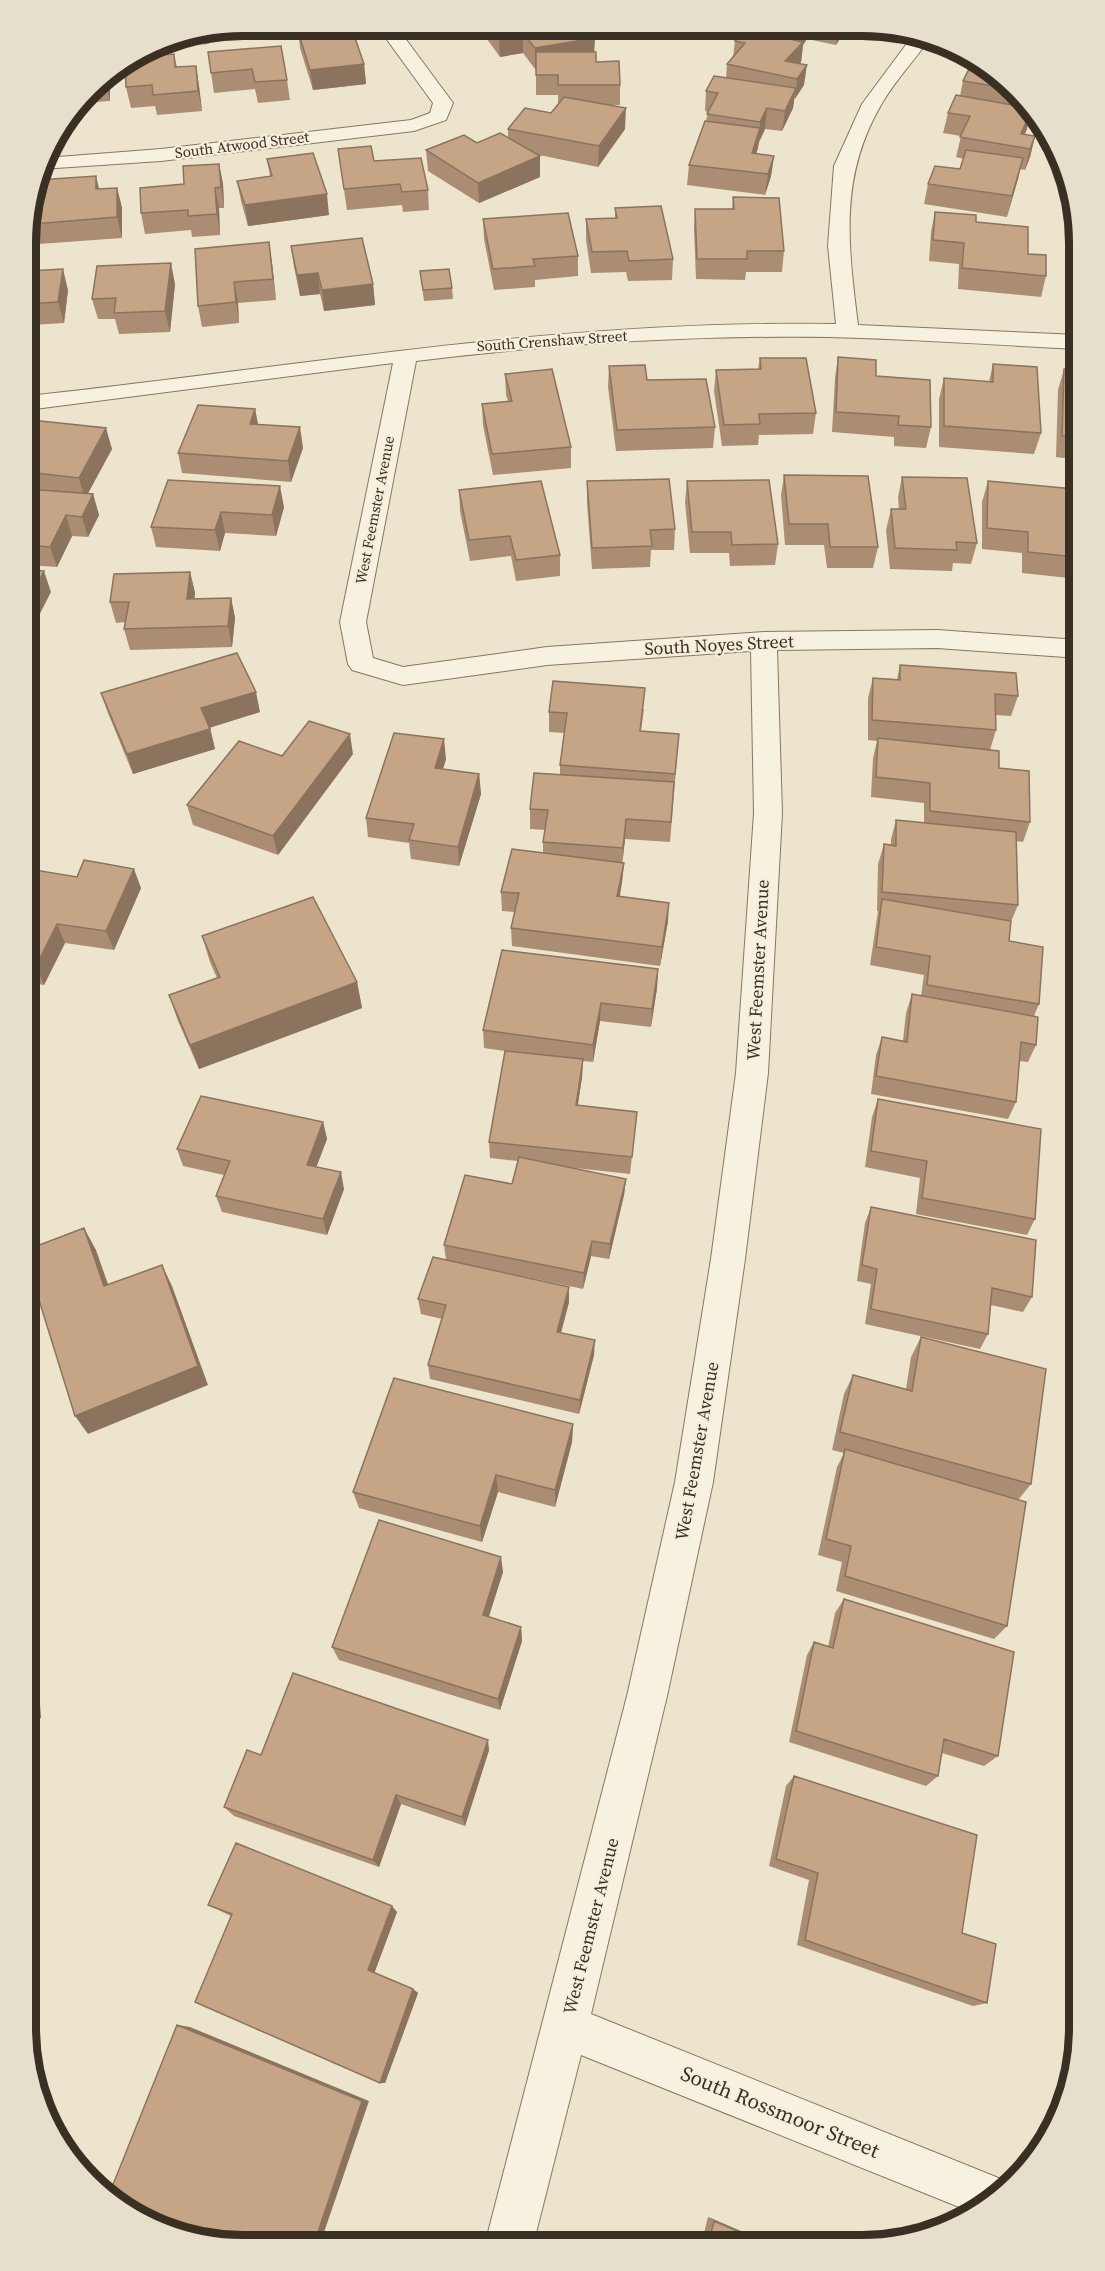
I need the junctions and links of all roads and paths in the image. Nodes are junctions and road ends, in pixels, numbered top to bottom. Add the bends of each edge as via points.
1 (393, 36) edge
2 (917, 44) edge
3 (52, 163) edge
4 (848, 329) junction
5 (1069, 341) edge
6 (406, 355) junction
7 (36, 402) edge
8 (764, 641) junction
9 (1069, 648) edge
10 (361, 664) joint
11 (566, 2026) junction
12 (985, 2194) edge
13 (511, 2235) edge

1 - 3 street, South Atwood Street via 443,103 439,116 402,126 161,155
2 - 4 street via 872,104 844,166 838,246
4 - 5 street, South Crenshaw Street
4 - 6 street, South Crenshaw Street via 575,338
6 - 7 street, South Crenshaw Street via 149,391
6 - 10 street, West Feemster Avenue via 353,622
8 - 9 street, South Noyes Street via 937,639
8 - 10 street, South Noyes Street via 547,656 403,676
8 - 11 street, West Feemster Avenue via 768,813 752,1073 728,1259 694,1482 647,1696
11 - 12 street, South Rossmoor Street
11 - 13 street, West Feemster Avenue

